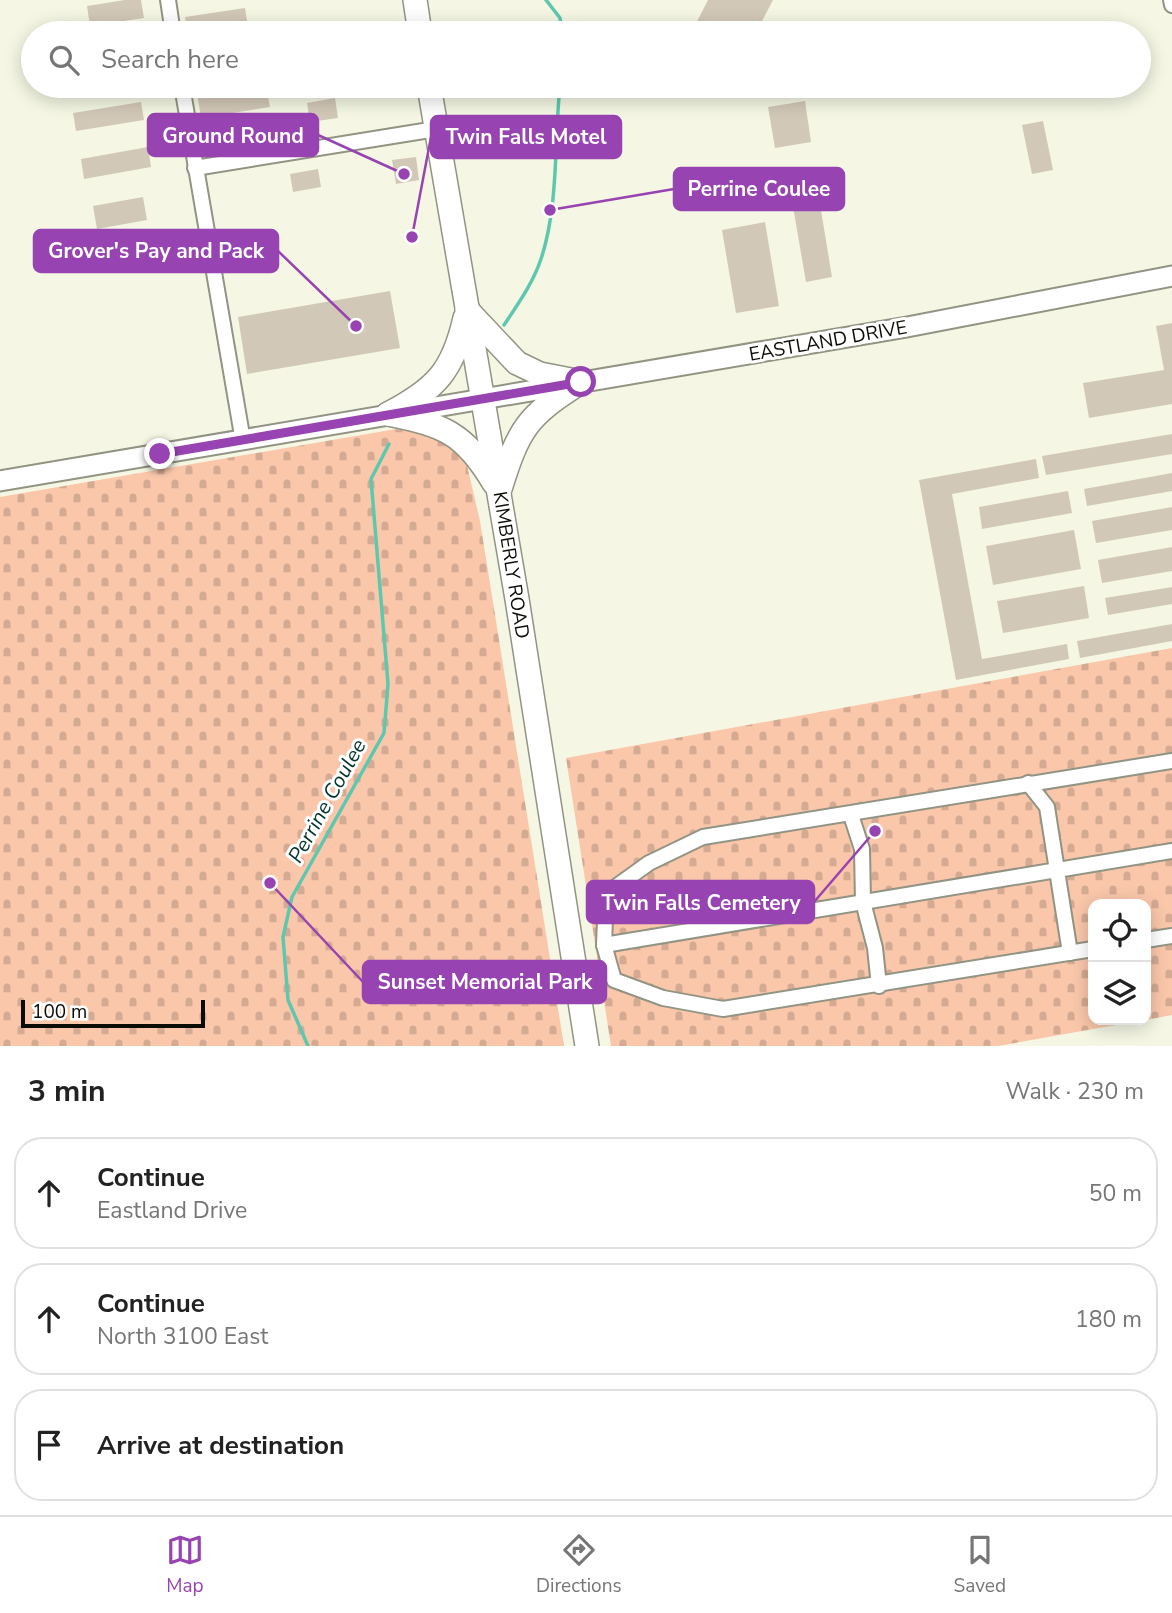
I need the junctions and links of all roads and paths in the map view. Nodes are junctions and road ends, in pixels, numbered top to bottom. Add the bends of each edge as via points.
1 (168, 0) edge
2 (415, 0) edge
3 (1171, 0) edge
4 (1172, 5) edge
5 (171, 21) edge
6 (418, 21) edge
7 (184, 98) edge
8 (431, 98) edge
9 (436, 128) junction
10 (195, 168) junction
11 (1172, 276) edge
12 (467, 310) junction
13 (581, 382) junction
14 (482, 399) junction
15 (388, 414) junction
16 (243, 440) junction
17 (0, 481) edge
18 (499, 492) junction
19 (1172, 761) edge
20 (1028, 783) junction
21 (851, 815) junction
22 (1172, 851) edge
23 (1055, 870) junction
24 (863, 902) junction
25 (1172, 936) edge
26 (1151, 939) edge
27 (604, 945) junction
28 (1088, 950) edge
29 (1070, 953) junction
30 (879, 986) junction
31 (587, 1046) edge

1 - 5 street
2 - 6 main road
3 - 4 street
7 - 10 street
8 - 9 main road, KIMBERLY ROAD
9 - 10 street
9 - 12 main road, KIMBERLY ROAD
10 - 16 street
11 - 13 main road, EASTLAND DRIVE
12 - 13 main road via 517,363 540,374
12 - 14 main road, KIMBERLY ROAD
12 - 15 main road via 460,341 444,375 431,389
13 - 14 main road, EASTLAND DRIVE
13 - 18 main road via 528,420 514,444
14 - 15 main road, EASTLAND DRIVE
14 - 18 main road, KIMBERLY ROAD
15 - 16 main road, EASTLAND DRIVE
15 - 18 main road via 445,428 483,464
16 - 17 main road, EASTLAND DRIVE
18 - 31 main road, KIMBERLY ROAD
19 - 20 street
20 - 21 street
20 - 23 street via 1047,807
21 - 24 street via 862,849
21 - 27 street via 702,837 649,863 606,894
22 - 23 street
23 - 24 street
23 - 29 street
24 - 27 street
24 - 30 street
25 - 26 street
27 - 30 street via 614,980 663,998 723,1009
28 - 29 street
29 - 30 street

